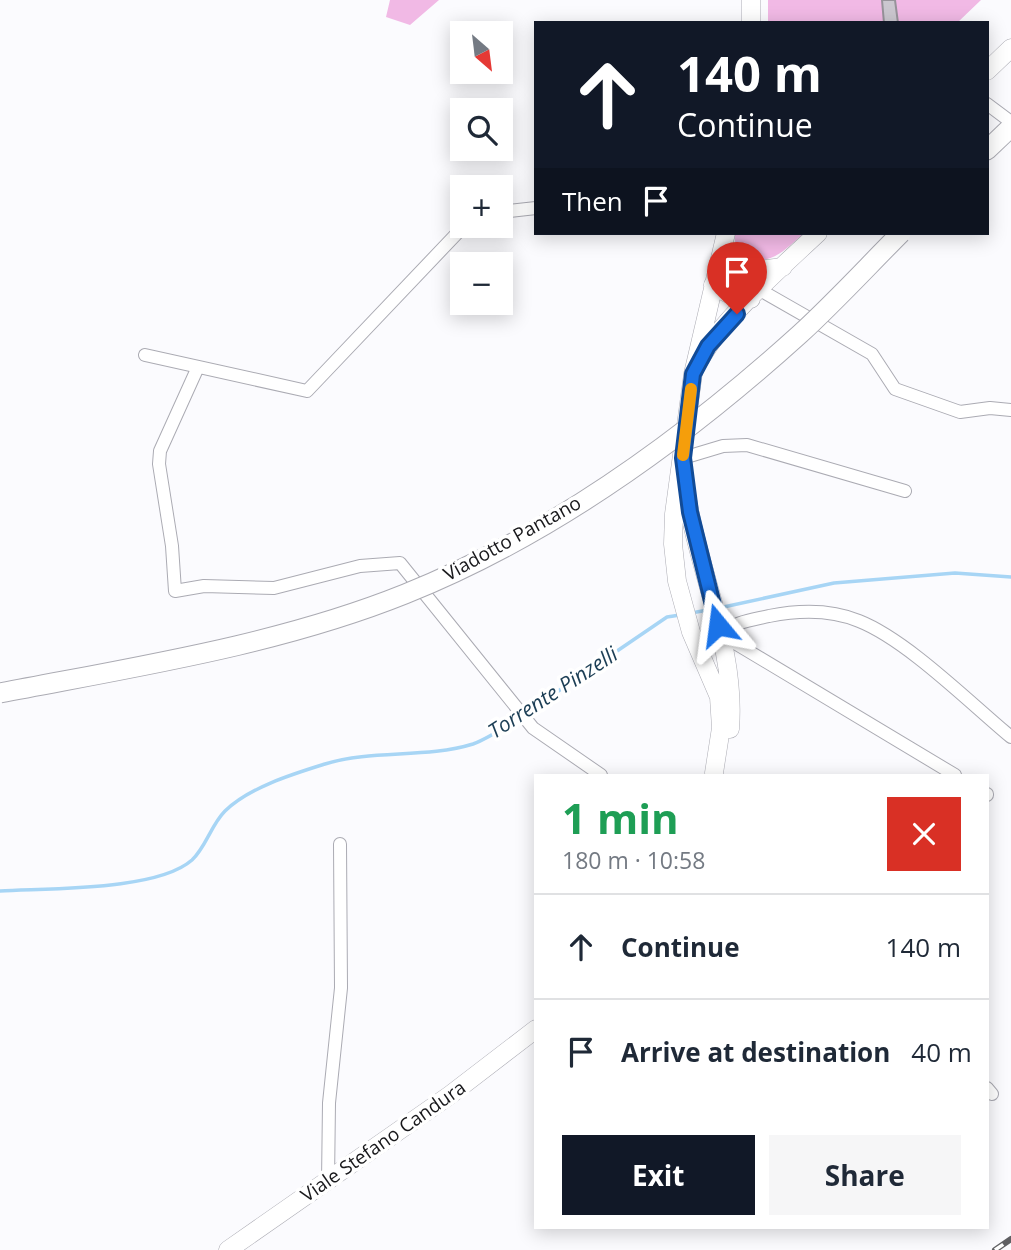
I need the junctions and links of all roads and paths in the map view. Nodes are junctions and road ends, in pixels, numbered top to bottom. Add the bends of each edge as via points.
1 (751, 0) edge
2 (751, 21) edge
3 (1011, 48) edge
4 (989, 69) edge
5 (989, 106) edge
6 (1011, 124) edge
7 (989, 148) edge
8 (534, 208) edge
9 (513, 211) edge
10 (816, 235) edge
11 (899, 235) edge
12 (453, 238) edge
13 (724, 239) edge
14 (783, 267) junction
15 (750, 271) junction
16 (713, 285) junction
17 (756, 295) junction
18 (145, 355) dead end
19 (198, 367) junction
20 (693, 374) junction
21 (1011, 410) edge
22 (683, 458) junction
23 (905, 491) dead end
24 (719, 629) junction
25 (0, 693) edge
26 (1011, 737) edge
27 (600, 774) edge
28 (713, 774) edge
29 (953, 774) edge
30 (340, 844) dead end
31 (534, 1031) edge
32 (328, 1181) junction
33 (228, 1250) edge

1 - 2 main road
3 - 4 main road
5 - 6 street
6 - 7 main road
8 - 9 street
10 - 14 main road
11 - 25 main road, Viadotto Pantano, bridge via 801,333 704,414 613,481 479,561 404,595 309,626
12 - 19 street via 307,391
13 - 15 main road via 736,262
13 - 16 main road
14 - 15 main road
14 - 17 main road
15 - 16 main road via 734,273
16 - 17 main road via 740,299
16 - 20 main road
17 - 20 main road via 708,346
17 - 21 street via 872,354 895,388 960,412
18 - 19 street
19 - 27 street via 160,451 175,592 204,586 274,588 360,566 400,563 533,728
20 - 22 main road
22 - 23 street via 723,446 747,445
22 - 24 main road via 690,512
22 - 28 main road via 673,544 691,632 719,697 721,728
24 - 26 street via 795,610 858,621 899,644
24 - 28 main road via 731,677 732,706 727,740
24 - 29 street
30 - 32 street via 341,988 329,1103
31 - 32 main road, Viale Stefano Candura
32 - 33 main road, Viale Stefano Candura

